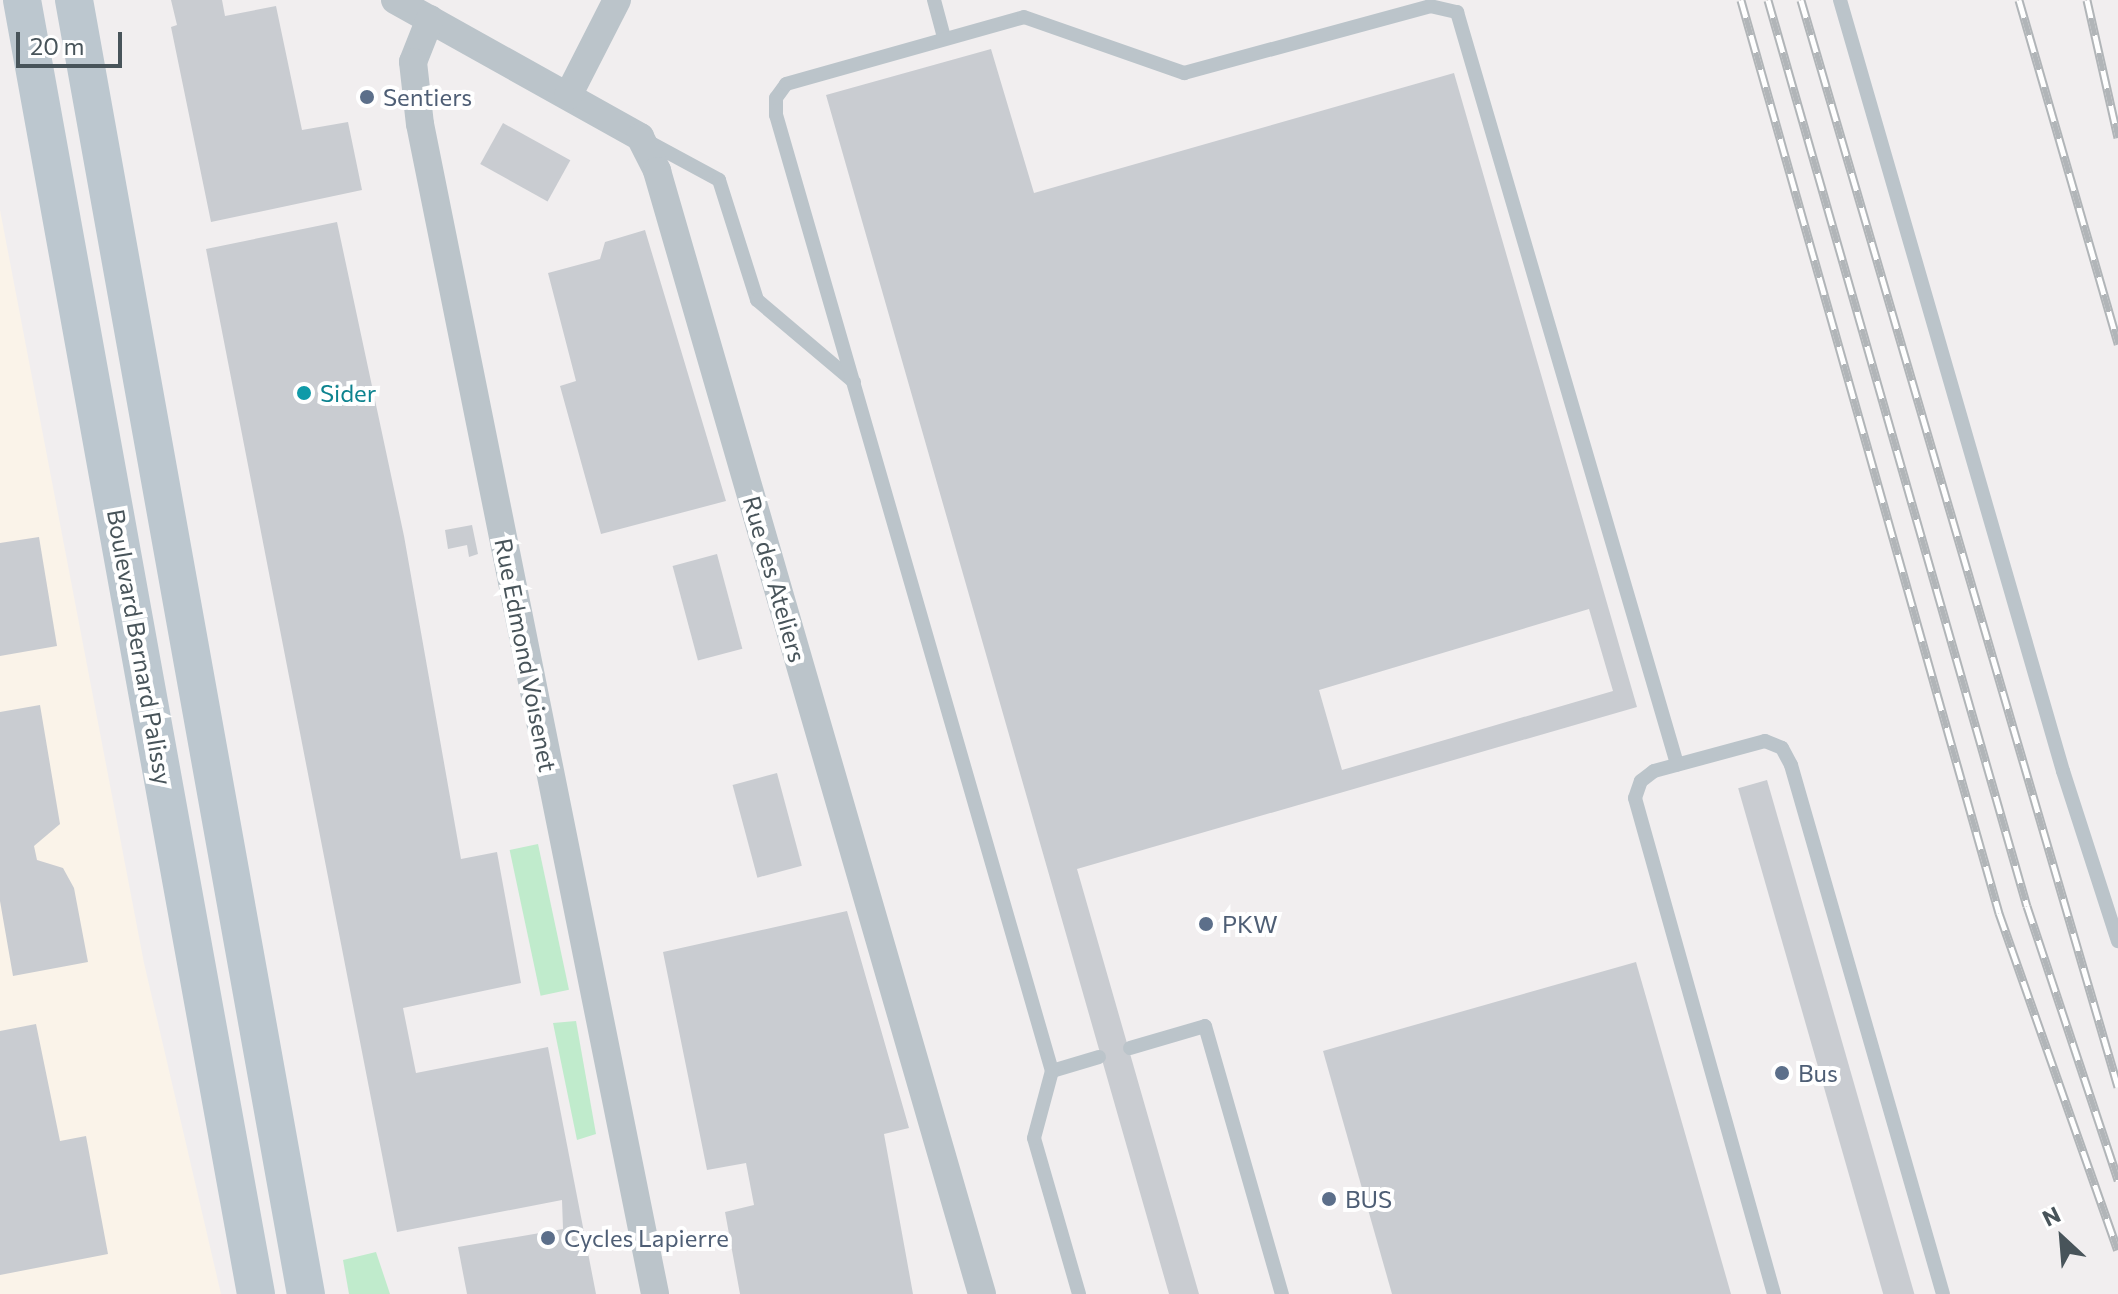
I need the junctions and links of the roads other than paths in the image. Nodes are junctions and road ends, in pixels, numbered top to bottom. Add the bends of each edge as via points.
1 (22, 0) edge
2 (74, 0) edge
3 (395, 0) edge
4 (617, 0) edge
5 (934, 0) edge
6 (1840, 0) edge
7 (430, 19) junction
8 (944, 37) junction
9 (568, 96) junction
10 (640, 137) junction
11 (854, 382) junction
12 (1677, 764) junction
13 (2118, 941) edge
14 (1130, 1048) dead end
15 (1099, 1057) dead end
16 (1052, 1071) junction
17 (256, 1294) edge
18 (306, 1294) edge
19 (655, 1294) edge
20 (982, 1294) edge
21 (1079, 1294) edge
22 (1282, 1294) edge
23 (1774, 1294) edge
24 (1943, 1294) edge

1 - 17 main road, Boulevard Bernard Palissy
2 - 18 main road, Boulevard Bernard Palissy
3 - 7 street
4 - 9 street
5 - 8 lane
6 - 13 lane via 2063,771
7 - 9 street
7 - 19 street, Rue Edmond Voisenet via 413,62 420,124
8 - 11 lane via 794,80 776,98
8 - 12 lane via 1024,17 1184,73 1430,6 1457,12
9 - 10 street
10 - 11 lane via 719,180 757,300
10 - 20 street, Rue des Ateliers via 657,171
11 - 16 lane
12 - 23 lane via 1641,781 1636,806
12 - 24 lane via 1765,741 1788,756
14 - 22 lane via 1205,1026
15 - 16 lane
16 - 21 lane via 1034,1138

